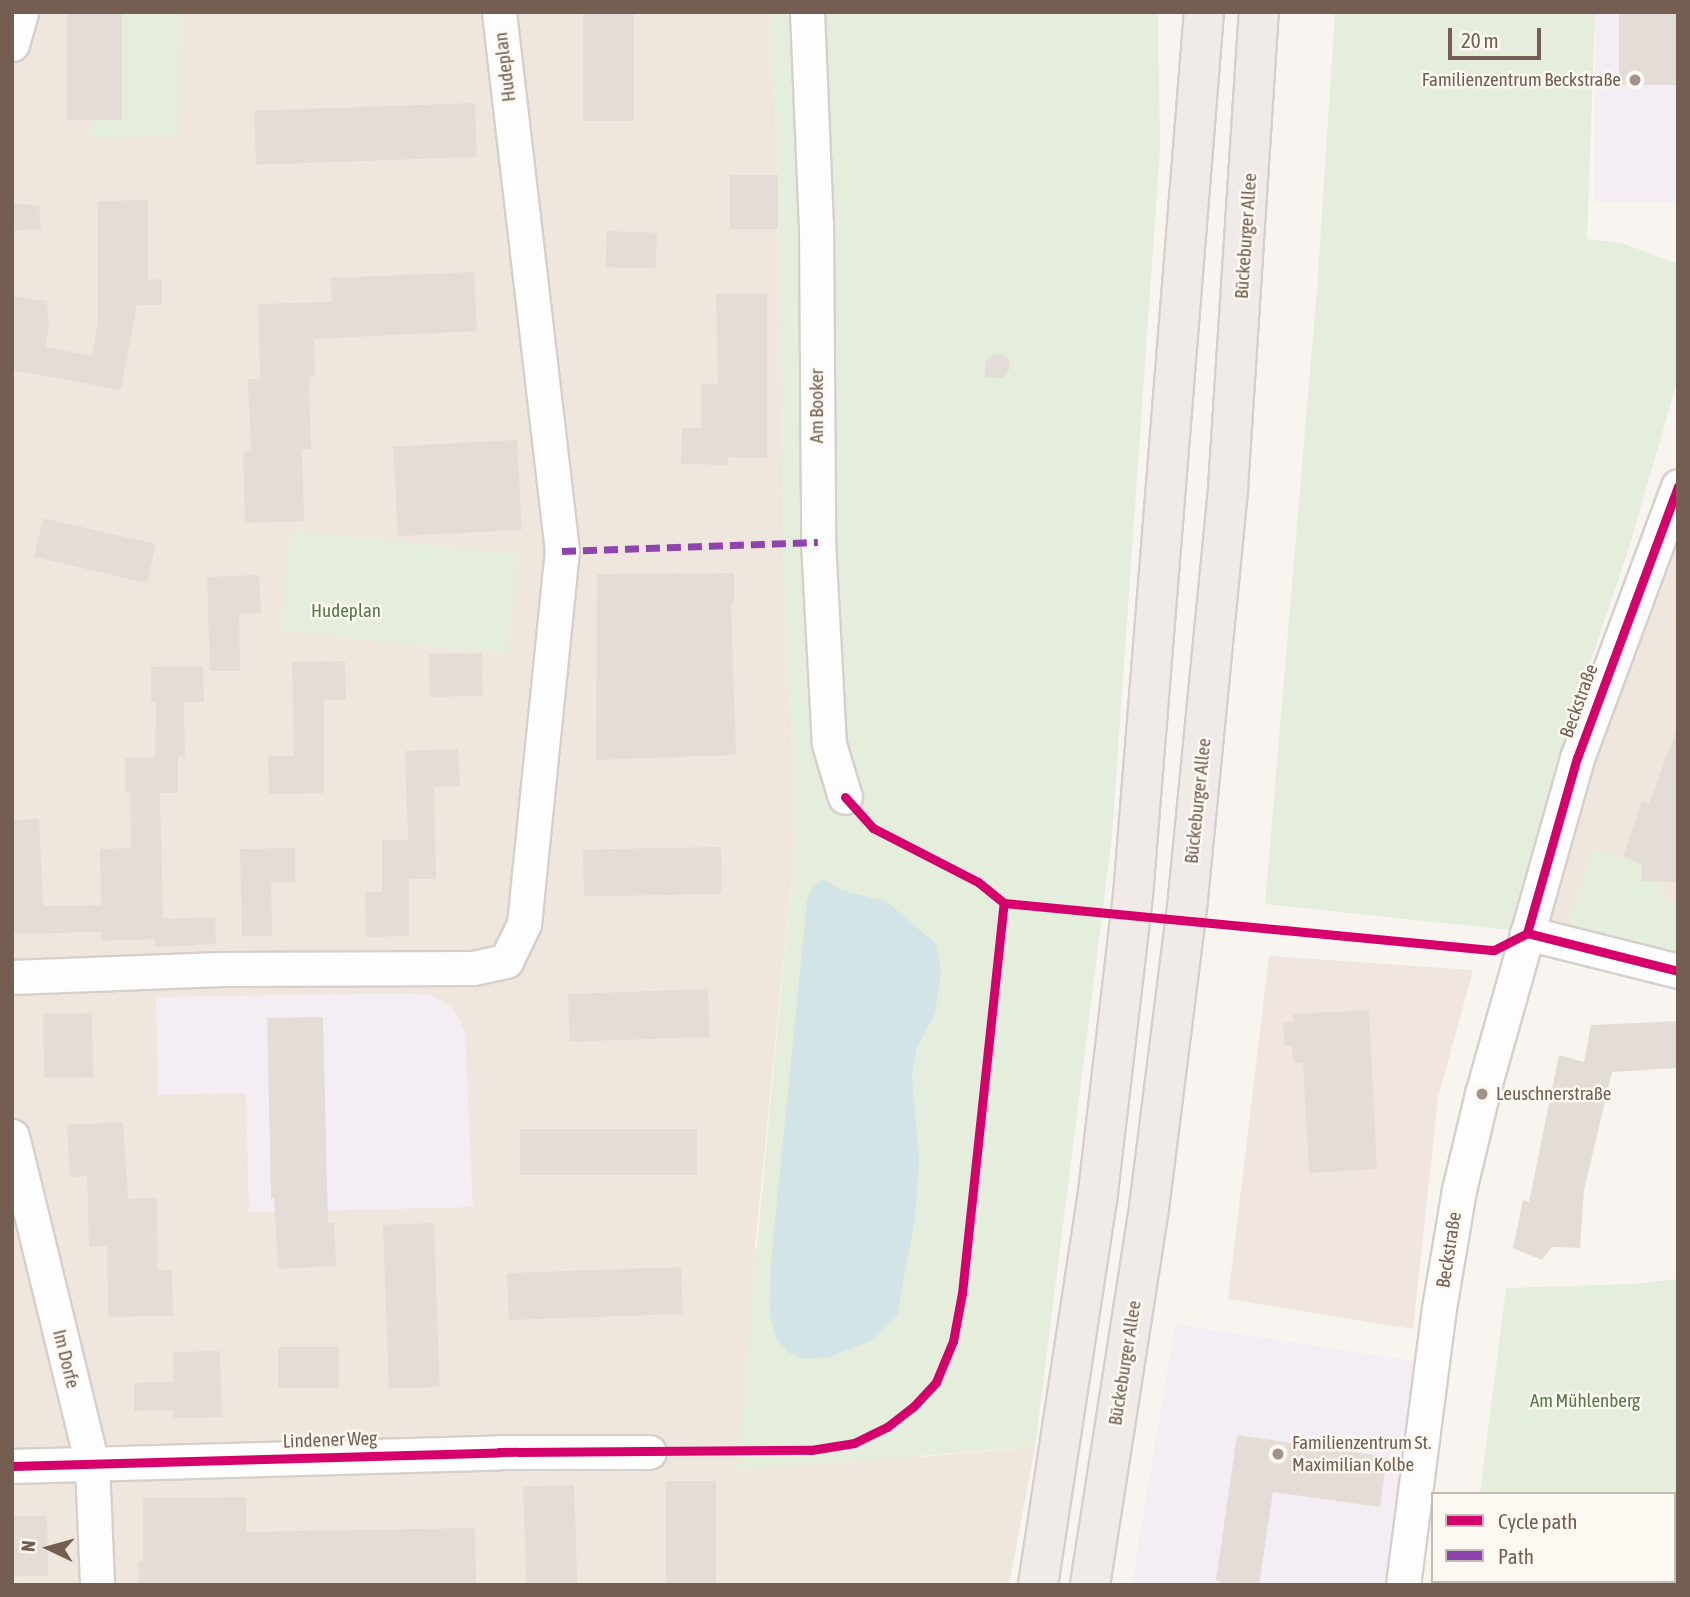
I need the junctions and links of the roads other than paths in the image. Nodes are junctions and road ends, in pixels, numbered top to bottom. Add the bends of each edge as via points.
1 (21, 12) edge
2 (499, 12) edge
3 (807, 12) edge
4 (1183, 12) edge
5 (1204, 12) edge
6 (1259, 12) edge
7 (12, 44) edge
8 (1196, 129) junction
9 (1678, 486) edge
10 (845, 797) dead end
11 (1527, 933) junction
12 (1678, 971) edge
13 (12, 977) edge
14 (12, 1136) edge
15 (649, 1452) dead end
16 (92, 1464) junction
17 (12, 1466) edge
18 (97, 1585) edge
19 (1038, 1585) edge
20 (1090, 1585) edge
21 (1403, 1585) edge

1 - 7 street
2 - 13 street, Hudeplan via 562,551 524,924 506,961 472,968 221,969
3 - 10 street, Am Booker via 816,223 818,542 829,744
4 - 8 highway via 1182,68
5 - 8 highway
6 - 20 highway, Bückeburger Allee via 1228,488 1188,898 1149,1208
8 - 19 highway via 1133,896 1097,1200
9 - 11 street, Beckstraße via 1577,758
11 - 12 street
11 - 21 street, Beckstraße via 1459,1190
14 - 16 street, Im Dorfe
15 - 16 street, Lindener Weg
16 - 17 street, Lindener Weg
16 - 18 street, Im Dorfe

